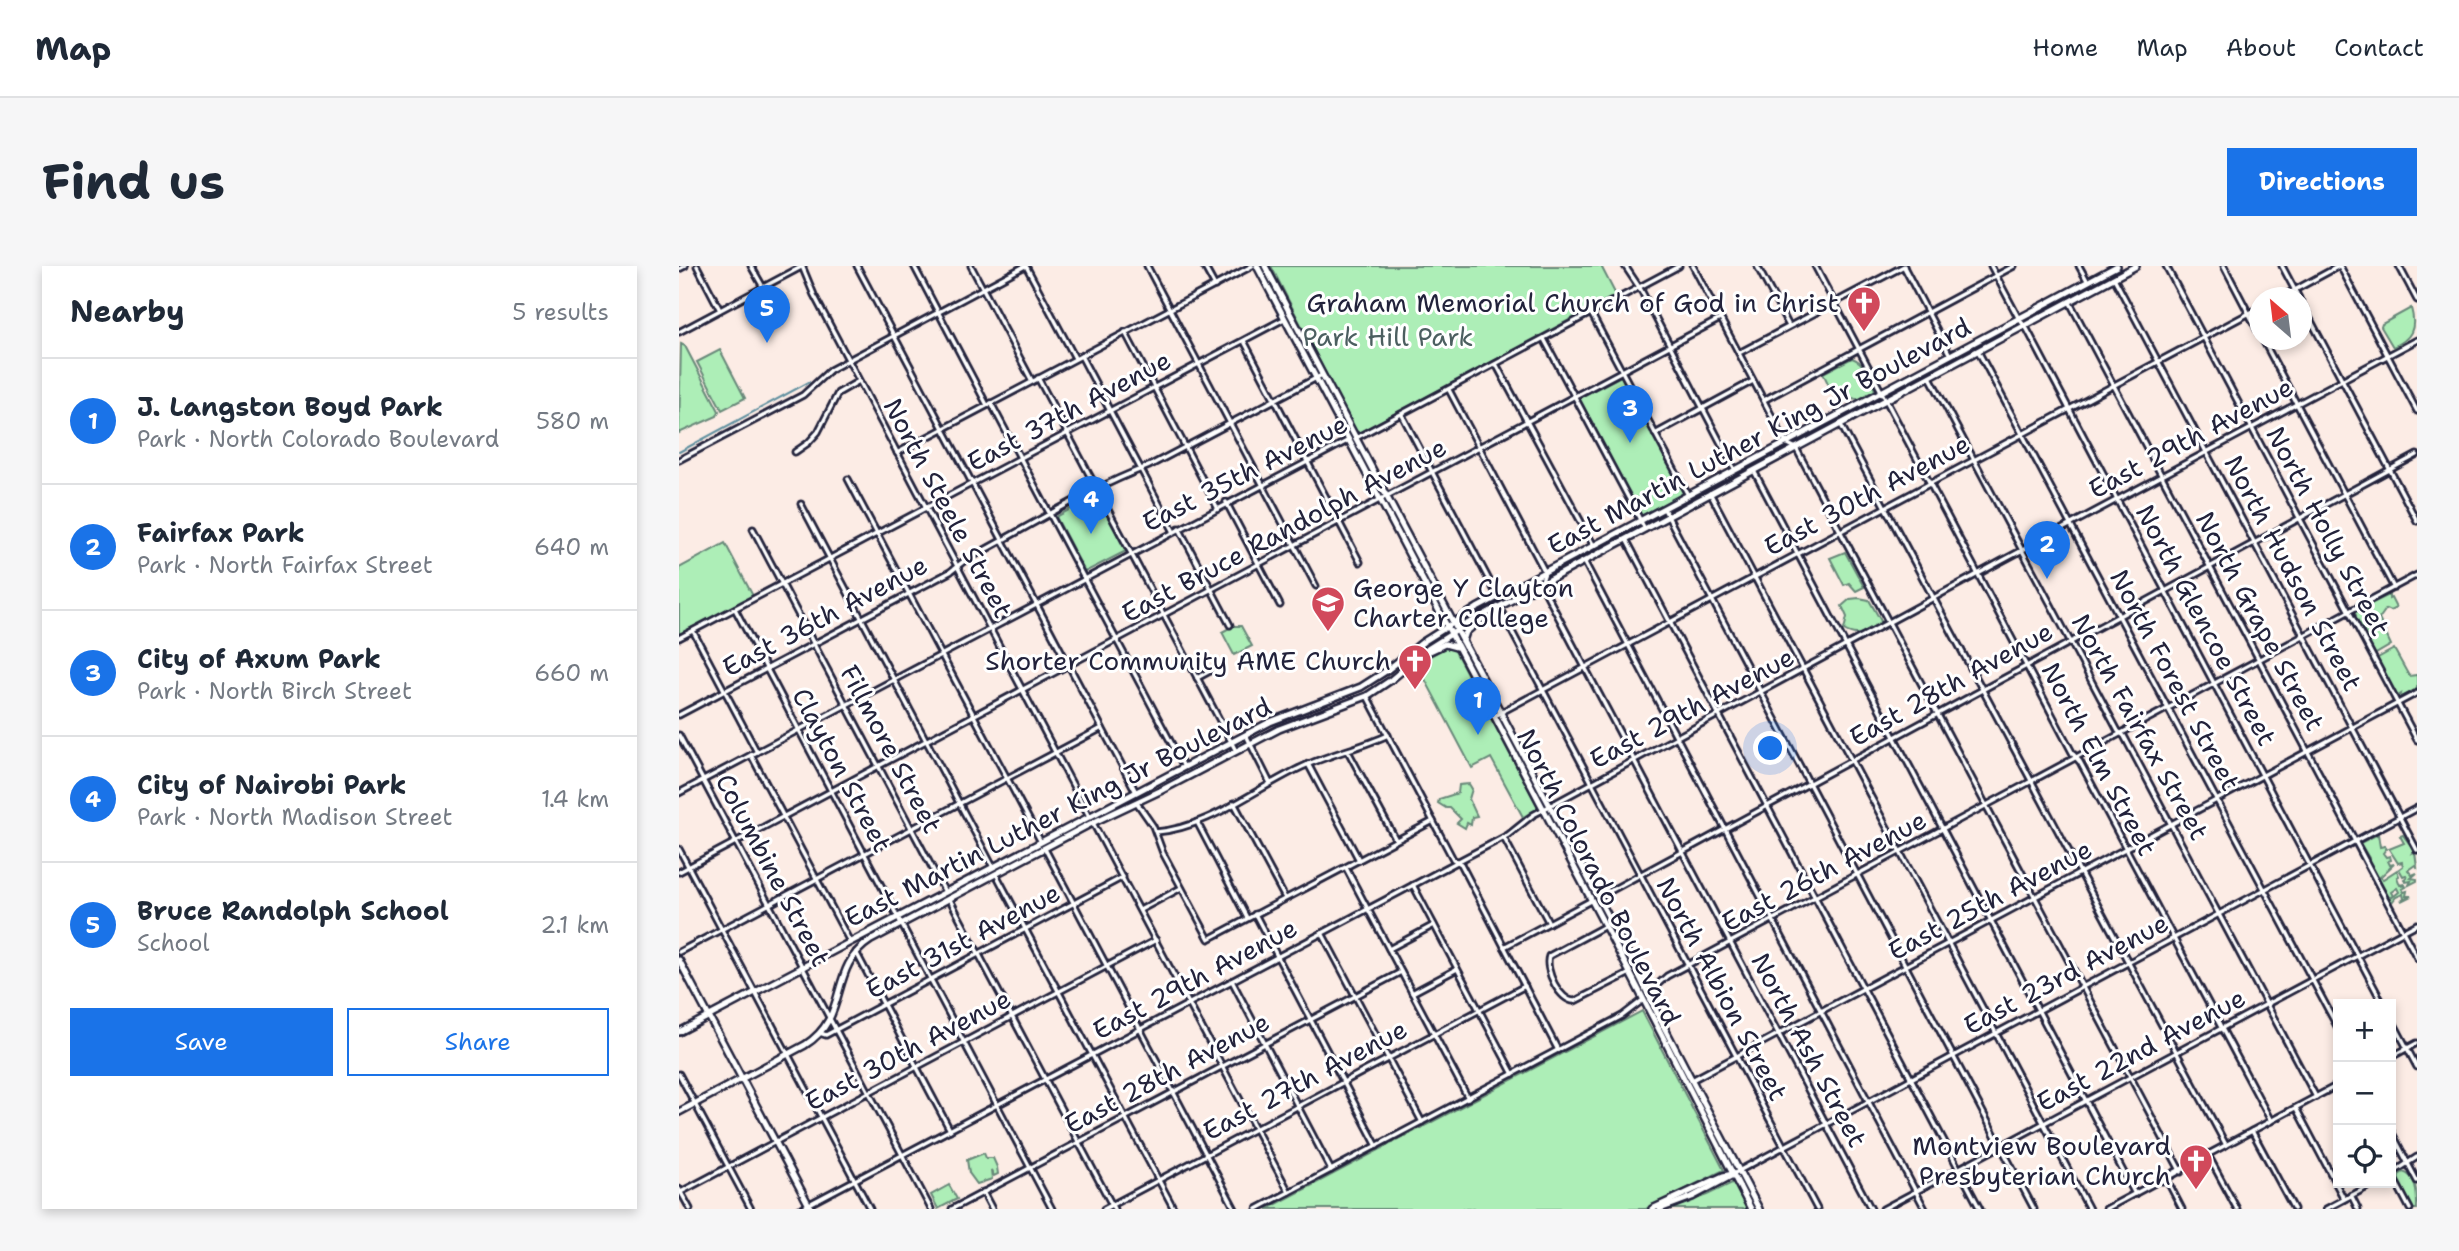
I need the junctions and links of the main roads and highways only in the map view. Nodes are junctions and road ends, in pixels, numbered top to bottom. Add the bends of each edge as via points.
1 (1254, 266) edge
2 (1265, 266) edge
3 (2117, 266) edge
4 (2136, 266) edge
5 (1496, 608) junction
6 (1453, 623) junction
7 (1447, 627) junction
8 (1457, 630) junction
9 (1450, 634) junction
10 (1462, 641) junction
11 (1459, 651) junction
12 (1412, 661) junction
13 (1595, 899) junction
14 (856, 952) joint
15 (679, 960) edge
16 (709, 1016) junction
17 (679, 1032) edge
18 (742, 1079) junction
19 (679, 1112) edge
20 (1736, 1173) junction
21 (810, 1207) edge
22 (1652, 1209) edge
23 (1660, 1209) edge
24 (1751, 1209) edge
25 (1759, 1209) edge

1 - 7 main road, North Colorado Boulevard
2 - 6 main road, North Colorado Boulevard
3 - 6 main road, East Martin Luther King Jr Boulevard via 1687,493
4 - 5 main road, East Martin Luther King Jr Boulevard
5 - 8 main road, East Martin Luther King Jr Boulevard
5 - 10 main road via 1466,632
6 - 7 main road, East Martin Luther King Jr Boulevard
6 - 8 main road, North Colorado Boulevard
7 - 9 main road, North Colorado Boulevard
7 - 16 main road, East Martin Luther King Jr Boulevard via 1356,690 1287,714
8 - 9 main road, East Martin Luther King Jr Boulevard
8 - 10 main road, North Colorado Boulevard
9 - 11 main road, North Colorado Boulevard
9 - 12 main road, East Martin Luther King Jr Boulevard
10 - 13 main road, North Colorado Boulevard
11 - 12 main road via 1445,644
11 - 13 main road, North Colorado Boulevard
12 - 14 main road, East Martin Luther King Jr Boulevard via 1367,696 1290,723 901,923
13 - 20 main road, North Colorado Boulevard via 1648,993
13 - 20 main road, North Colorado Boulevard via 1643,1000
14 - 18 main road, East 31st Avenue via 844,971 831,1020 820,1033
15 - 16 main road
16 - 17 main road, East Martin Luther King Jr Boulevard
16 - 18 main road
18 - 19 main road, East 31st Avenue
18 - 21 main road
20 - 22 main road, East 23rd Avenue
20 - 23 main road, East 23rd Avenue
20 - 24 main road, North Colorado Boulevard
20 - 25 main road, North Colorado Boulevard

